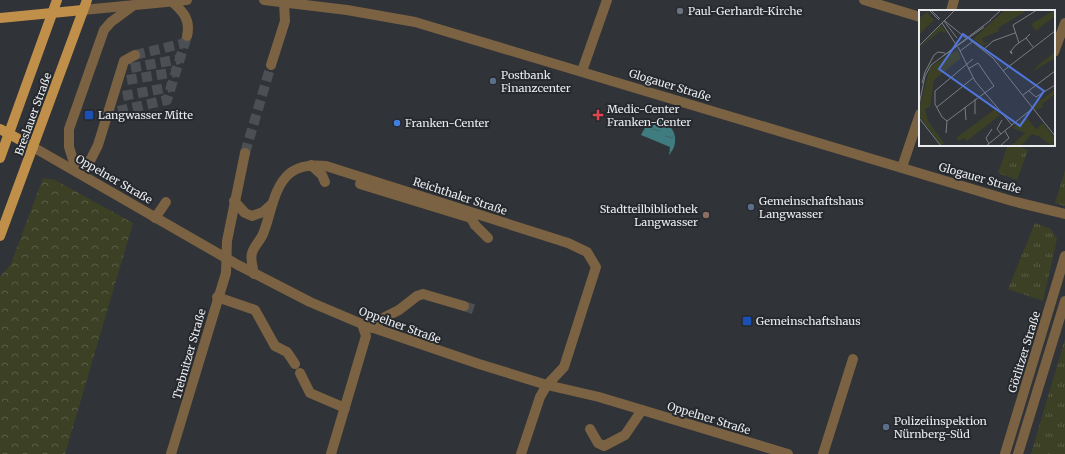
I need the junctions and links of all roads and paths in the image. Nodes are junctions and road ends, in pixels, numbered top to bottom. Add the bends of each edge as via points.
1 (57, 0) edge
2 (87, 0) edge
3 (187, 0) edge
4 (264, 0) edge
5 (606, 0) edge
6 (864, 0) edge
7 (954, 0) edge
8 (171, 1) junction
9 (278, 1) edge
10 (131, 2) edge
11 (83, 10) junction
12 (951, 10) edge
13 (52, 13) junction
14 (919, 17) edge
15 (0, 18) edge
16 (1065, 23) edge
17 (187, 36) tunnel mouth
18 (1055, 49) edge
19 (135, 55) tunnel mouth
20 (271, 65) tunnel mouth
21 (582, 71) junction
22 (919, 117) edge
23 (4, 132) edge
24 (33, 147) junction
25 (244, 153) tunnel mouth
26 (0, 158) edge
27 (311, 165) junction
28 (326, 166) junction
29 (902, 167) junction
30 (77, 172) junction
31 (325, 182) dead end
32 (234, 201) junction
33 (166, 202) dead end
34 (274, 202) junction
35 (1065, 214) edge
36 (482, 216) junction
37 (155, 218) junction
38 (471, 224) junction
39 (0, 236) edge
40 (488, 238) dead end
41 (1065, 256) edge
42 (226, 259) junction
43 (254, 274) junction
44 (217, 297) junction
45 (1065, 301) edge
46 (464, 306) tunnel mouth
47 (367, 326) junction
48 (853, 359) dead end
49 (1030, 374) junction
50 (1041, 377) junction
51 (546, 384) junction
52 (345, 408) junction
53 (642, 410) junction
54 (590, 429) dead end
55 (171, 454) edge
56 (331, 454) edge
57 (522, 454) edge
58 (788, 454) edge
59 (823, 454) edge
60 (1005, 454) edge
61 (1018, 454) edge

1 - 13 main road, Breslauer Straße
2 - 11 main road, Breslauer Straße
3 - 8 street
4 - 9 street, Glogauer Straße
5 - 21 street
6 - 14 street
7 - 12 street
8 - 10 street
8 - 17 street via 189,22
9 - 20 street via 284,20
9 - 21 street, Glogauer Straße via 352,10 415,22
10 - 11 street
10 - 30 street via 104,30 70,122 69,142
11 - 13 main road
11 - 24 main road, Breslauer Straße
13 - 15 main road
13 - 23 main road, Breslauer Straße
16 - 18 street
19 - 30 street via 124,61 126,69 113,112 92,157
21 - 29 street, Glogauer Straße
22 - 29 street
23 - 24 main road
23 - 26 main road, Breslauer Straße
24 - 30 street, Oppelner Straße
24 - 39 main road, Breslauer Straße
25 - 32 street, Trebnitzer Straße
27 - 28 street, Reichthaler Straße
27 - 31 street via 322,175
27 - 34 street, Reichthaler Straße via 300,167 290,173 280,185
28 - 36 street, Reichthaler Straße
28 - 38 street, bridge via 334,174 360,184 471,218
29 - 35 street, Glogauer Straße
30 - 37 street, Oppelner Straße
32 - 34 street via 239,208 252,216 263,212
32 - 42 street, Trebnitzer Straße
33 - 37 street
34 - 43 street, Reichthaler Straße via 262,236 252,252
36 - 38 street
36 - 51 street, Reichthaler Straße via 568,242 587,252 596,267 564,367
37 - 42 street, Oppelner Straße
38 - 40 street
41 - 49 street, Görlitzer Straße
42 - 43 street, Oppelner Straße
42 - 44 street, Trebnitzer Straße via 226,273
43 - 47 street, Oppelner Straße
44 - 52 street via 255,310 275,346 287,352 310,394
44 - 55 street, Trebnitzer Straße
45 - 50 street
46 - 47 street via 423,294
47 - 51 street, Oppelner Straße via 446,354
47 - 52 street
48 - 59 street
49 - 50 street
49 - 60 street, Görlitzer Straße
50 - 61 street
51 - 53 street, Oppelner Straße
51 - 57 street
52 - 56 street
53 - 54 street via 625,435 604,446 598,443
53 - 58 street, Oppelner Straße

